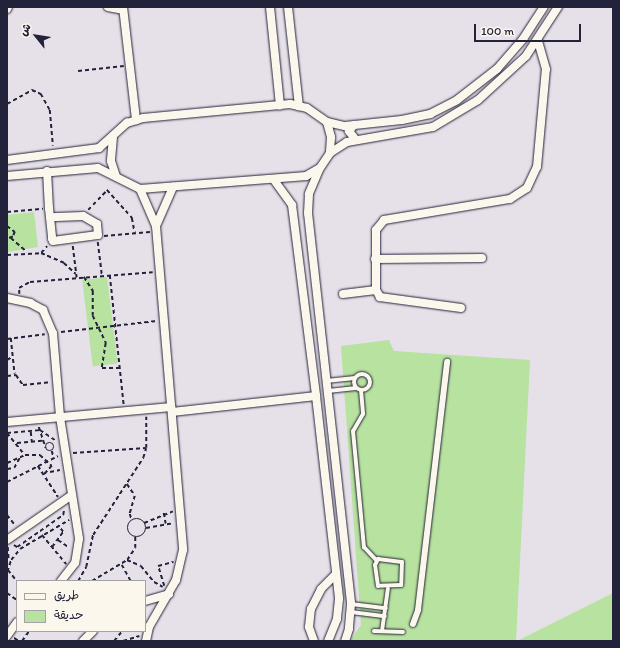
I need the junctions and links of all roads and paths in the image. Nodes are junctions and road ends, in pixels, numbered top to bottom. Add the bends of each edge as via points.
1 (108, 7) edge
2 (270, 7) edge
3 (288, 7) edge
4 (544, 7) edge
5 (558, 7) edge
6 (123, 9) edge
7 (538, 41) junction
8 (130, 66) junction
9 (78, 71) dead end
10 (7, 104) edge
11 (280, 105) junction
12 (299, 106) junction
13 (136, 120) junction
14 (327, 122) junction
15 (354, 125) junction
16 (113, 137) junction
17 (355, 139) junction
18 (330, 153) junction
19 (54, 154) junction
20 (7, 160) edge
21 (320, 168) junction
22 (47, 172) junction
23 (7, 176) edge
24 (116, 176) junction
25 (274, 180) junction
26 (173, 187) junction
27 (140, 189) junction
28 (48, 208) junction
29 (7, 212) edge
30 (82, 216) junction
31 (50, 218) junction
32 (309, 220) junction
33 (294, 222) junction
34 (7, 226) edge
35 (156, 229) junction
36 (135, 234) junction
37 (97, 237) junction
38 (11, 238) junction
39 (7, 239) edge
40 (52, 239) junction
41 (73, 240) junction
42 (27, 252) junction
43 (41, 254) junction
44 (7, 255) edge
45 (482, 258) dead end
46 (375, 259) junction
47 (160, 271) junction
48 (76, 274) junction
49 (102, 275) junction
50 (110, 275) junction
51 (84, 277) junction
52 (77, 278) junction
53 (376, 290) junction
54 (343, 294) dead end
55 (7, 298) edge
56 (19, 300) junction
57 (461, 308) dead end
58 (164, 320) junction
59 (115, 326) junction
60 (99, 328) junction
61 (53, 333) junction
62 (11, 338) junction
63 (7, 339) edge
64 (13, 356) junction
65 (7, 360) edge
66 (447, 362) dead end
67 (120, 368) junction
68 (15, 375) junction
69 (7, 376) edge
70 (355, 378) junction
71 (58, 381) junction
72 (326, 381) junction
73 (356, 388) junction
74 (361, 390) junction
75 (328, 391) junction
76 (316, 396) junction
77 (146, 409) junction
78 (172, 410) junction
79 (124, 411) junction
80 (60, 417) junction
81 (37, 419) junction
82 (7, 422) edge
83 (40, 430) junction
84 (31, 431) junction
85 (7, 433) edge
86 (42, 441) junction
87 (32, 442) junction
88 (17, 443) junction
89 (46, 448) junction
90 (146, 448) junction
91 (52, 451) junction
92 (61, 452) junction
93 (25, 455) junction
94 (20, 457) junction
95 (54, 459) junction
96 (48, 461) junction
97 (7, 464) edge
98 (38, 466) junction
99 (7, 469) edge
100 (68, 470) junction
101 (50, 472) junction
102 (44, 475) junction
103 (7, 482) edge
104 (127, 484) junction
105 (72, 495) junction
106 (61, 502) junction
107 (7, 515) edge
108 (75, 517) junction
109 (132, 521) junction
110 (181, 522) junction
111 (144, 523) junction
112 (166, 524) junction
113 (58, 526) junction
114 (146, 528) junction
115 (19, 531) junction
116 (42, 535) junction
117 (136, 537) junction
118 (58, 540) junction
119 (7, 543) edge
120 (52, 546) junction
121 (78, 556) junction
122 (182, 559) junction
123 (127, 560) junction
124 (376, 560) junction
125 (10, 563) junction
126 (122, 564) junction
127 (71, 570) junction
128 (7, 571) edge
129 (336, 574) junction
130 (16, 580) edge
131 (62, 580) edge
132 (79, 580) edge
133 (94, 580) edge
134 (130, 580) edge
135 (388, 588) junction
136 (168, 590) junction
137 (7, 593) edge
138 (16, 599) edge
139 (146, 600) edge
140 (351, 608) junction
141 (386, 608) junction
142 (385, 616) junction
143 (16, 623) edge
144 (147, 624) edge
145 (413, 624) dead end
146 (374, 631) dead end
147 (29, 632) edge
148 (92, 632) edge
149 (121, 632) edge
150 (382, 632) junction
151 (403, 632) dead end
152 (7, 636) edge
153 (146, 639) edge
154 (22, 641) edge
155 (83, 641) edge
156 (114, 641) edge
157 (123, 641) edge
158 (314, 641) edge
159 (328, 641) edge
160 (345, 641) edge

1 - 6 street
2 - 11 street
3 - 12 street
4 - 15 street via 511,54 484,80 457,100 417,118
5 - 7 street
6 - 8 street
7 - 17 street via 495,87 448,120 419,131
7 - 46 street via 546,69 537,167 527,188 510,199 384,220 376,230
8 - 9 path
8 - 13 street
10 - 19 path via 32,90 45,99 50,110
11 - 12 street
11 - 13 street
12 - 14 street
13 - 16 street via 122,127
14 - 15 street
14 - 18 street via 331,138
15 - 17 street via 349,131
16 - 19 street via 99,148
16 - 24 street via 111,161
17 - 18 street
18 - 21 street
19 - 20 street
21 - 25 street via 306,176
21 - 32 street via 308,194
22 - 23 street
22 - 24 street via 89,167 107,170
22 - 28 street
24 - 27 street
25 - 26 street
25 - 33 street via 288,195
26 - 27 street
26 - 35 street
27 - 35 street
28 - 29 path
28 - 31 street
30 - 31 street
30 - 36 path via 107,190 132,218
30 - 37 street via 97,224
31 - 40 street
32 - 33 street
32 - 72 street
33 - 76 street
34 - 38 path via 15,232
35 - 36 path
35 - 47 street
36 - 37 path
37 - 41 street
37 - 49 path
38 - 39 path
38 - 42 path
40 - 41 street via 54,242
40 - 43 path
41 - 48 path
42 - 43 path
42 - 44 path
43 - 48 path via 64,263
45 - 46 street
46 - 53 street
47 - 50 path
47 - 58 street
48 - 52 path
49 - 50 path
49 - 51 path
50 - 59 path
51 - 52 path
51 - 60 path via 93,291 93,316
52 - 56 path via 26,283 19,288
53 - 54 street
53 - 57 street via 380,297 387,300
55 - 56 street
56 - 61 street via 43,310
58 - 59 path
58 - 78 street
59 - 60 path
59 - 67 path
60 - 61 path
60 - 67 path via 106,347 102,368
61 - 62 path
61 - 71 street
62 - 63 path
62 - 64 path
64 - 65 path
64 - 68 path
66 - 145 street via 418,610
67 - 79 path
68 - 69 path
68 - 71 path via 23,385
70 - 72 lane
70 - 73 lane
70 - 74 lane via 361,374 368,377 368,387
71 - 80 street
72 - 75 street
73 - 74 lane
73 - 75 lane
74 - 124 lane via 363,414 353,427 364,547
75 - 140 street
76 - 78 street
76 - 129 street
77 - 78 street
77 - 79 street
77 - 90 path
78 - 110 street
79 - 80 street
80 - 81 street
80 - 92 street
81 - 82 street
81 - 83 path
83 - 84 path
83 - 86 path
83 - 92 path via 51,434
84 - 85 path
84 - 87 path
85 - 88 path
86 - 87 path
86 - 89 path
87 - 88 path
88 - 93 path
89 - 91 path
89 - 91 path via 48,444 54,444
90 - 92 path
90 - 104 path
91 - 95 path
92 - 95 path
92 - 100 street
93 - 94 path
93 - 96 path via 36,454
94 - 97 path
94 - 99 path via 14,468
95 - 96 path
96 - 98 path
96 - 101 path via 52,466
98 - 102 path
98 - 103 path
100 - 101 path
100 - 105 street
101 - 102 path
102 - 106 path
104 - 109 path via 135,496 130,514
104 - 132 path via 93,535 86,568
105 - 106 street
105 - 108 street
106 - 115 street
106 - 119 path via 64,514 18,547
107 - 115 path
108 - 113 path
108 - 121 street
109 - 111 path
109 - 117 path via 129,532
110 - 112 path
110 - 122 street
111 - 112 path via 164,513
111 - 114 path
112 - 114 path
113 - 116 path
113 - 118 path via 64,530
114 - 117 path via 143,535
115 - 119 street
116 - 120 path
116 - 125 path via 16,553
117 - 123 path via 135,548
118 - 120 path
118 - 121 path
119 - 125 path
120 - 127 path
121 - 127 street
122 - 136 street
122 - 136 path via 158,566
123 - 126 path
123 - 136 path via 142,566 154,582
124 - 135 lane via 376,582 379,587
124 - 135 lane via 399,560 404,564 403,583 397,588
125 - 128 path
126 - 133 path
126 - 134 path
127 - 131 street
128 - 130 path
129 - 158 street via 321,589 311,609 309,627
129 - 159 street via 337,619
135 - 141 lane
136 - 139 street
136 - 144 street
137 - 138 path
140 - 141 lane
140 - 142 lane
140 - 160 street
141 - 142 lane
142 - 150 lane
143 - 152 street
144 - 153 street
146 - 150 lane
147 - 154 path
148 - 155 street
149 - 156 path
150 - 151 lane
153 - 157 path

